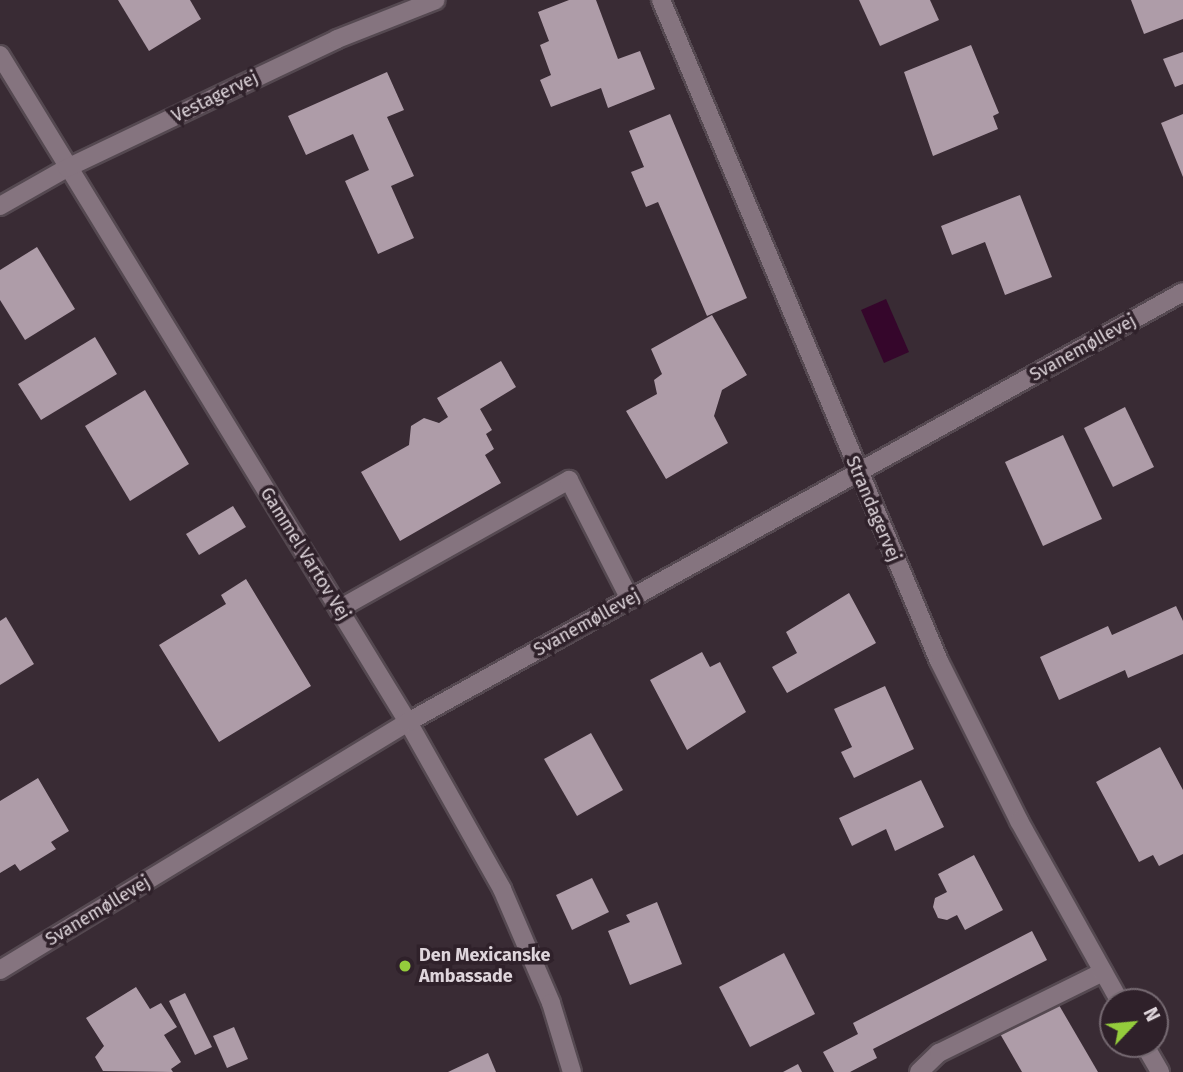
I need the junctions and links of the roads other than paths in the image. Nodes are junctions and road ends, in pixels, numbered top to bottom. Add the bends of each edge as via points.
1 (436, 0) edge
2 (662, 0) edge
3 (0, 55) edge
4 (67, 168) junction
5 (0, 206) edge
6 (1183, 292) edge
7 (857, 473) junction
8 (630, 599) junction
9 (339, 609) junction
10 (408, 722) junction
11 (0, 970) edge
12 (1103, 972) junction
13 (1112, 988) edge
14 (572, 1072) edge
15 (919, 1072) edge

1 - 4 street, Vestagervej via 337,39
2 - 7 street, Strandagervej
3 - 4 street, Gammel Vartov Vej
4 - 5 street, Vestagervej
4 - 9 street, Gammel Vartov Vej
6 - 7 street, Svanemøllevej
7 - 8 street, Svanemøllevej
7 - 12 street, Strandagervej via 939,661 1019,821
8 - 9 street via 569,480
8 - 10 street, Svanemøllevej
9 - 10 street, Gammel Vartov Vej
10 - 11 street, Svanemøllevej
10 - 14 street, Gammel Vartov Vej via 502,889 551,1003
12 - 13 street, Strandagervej
12 - 15 street via 939,1053

